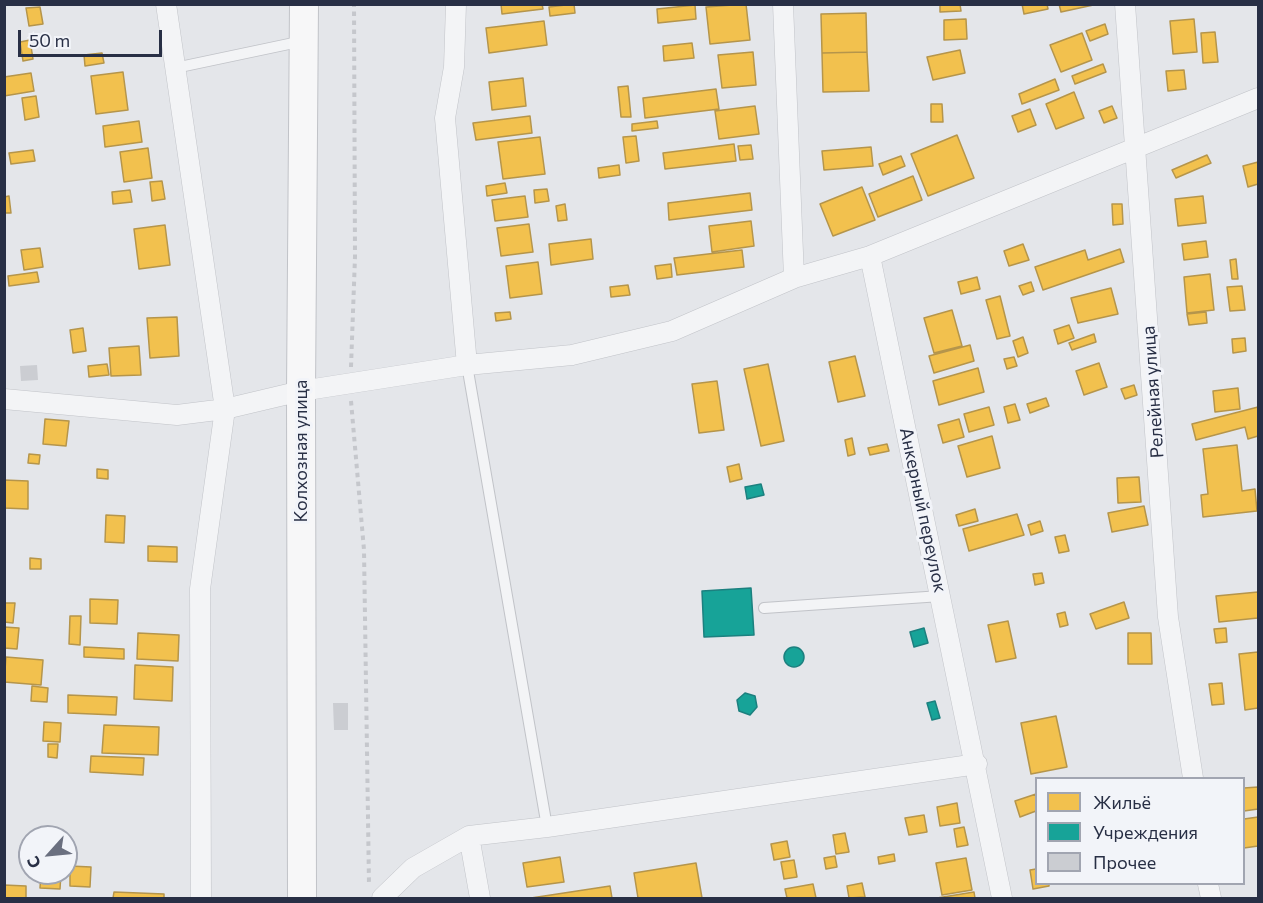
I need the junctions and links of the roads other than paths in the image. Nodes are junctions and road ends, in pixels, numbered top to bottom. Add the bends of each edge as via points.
1 (166, 4) edge
2 (304, 4) edge
3 (456, 4) edge
4 (783, 4) edge
5 (1125, 4) edge
6 (304, 41) junction
7 (175, 68) junction
8 (1258, 98) edge
9 (1137, 148) junction
10 (870, 256) junction
11 (794, 278) junction
12 (467, 365) junction
13 (301, 391) junction
14 (4, 399) edge
15 (225, 409) junction
16 (941, 596) junction
17 (764, 608) dead end
18 (977, 764) junction
19 (1193, 777) edge
20 (547, 827) junction
21 (469, 836) junction
22 (376, 893) edge
23 (201, 898) edge
24 (302, 898) edge
25 (480, 898) edge
26 (1002, 898) edge

1 - 7 street
2 - 6 main road, Колхозная улица
3 - 12 street via 454,67 445,118
4 - 11 street
5 - 9 street, Релейная улица
6 - 7 lane
6 - 13 main road, Колхозная улица
7 - 15 street
8 - 9 street
9 - 10 street
9 - 19 street, Релейная улица via 1168,617
10 - 11 street
10 - 16 street, Анкерный переулок
11 - 12 street via 672,331 572,356
12 - 13 street
12 - 20 lane
13 - 15 street
13 - 24 main road, Колхозная улица
14 - 15 street via 177,415
15 - 23 street via 200,590
16 - 17 lane
16 - 18 street, Анкерный переулок
18 - 20 street
18 - 26 street, Анкерный переулок
20 - 21 street
21 - 22 street
21 - 25 street

